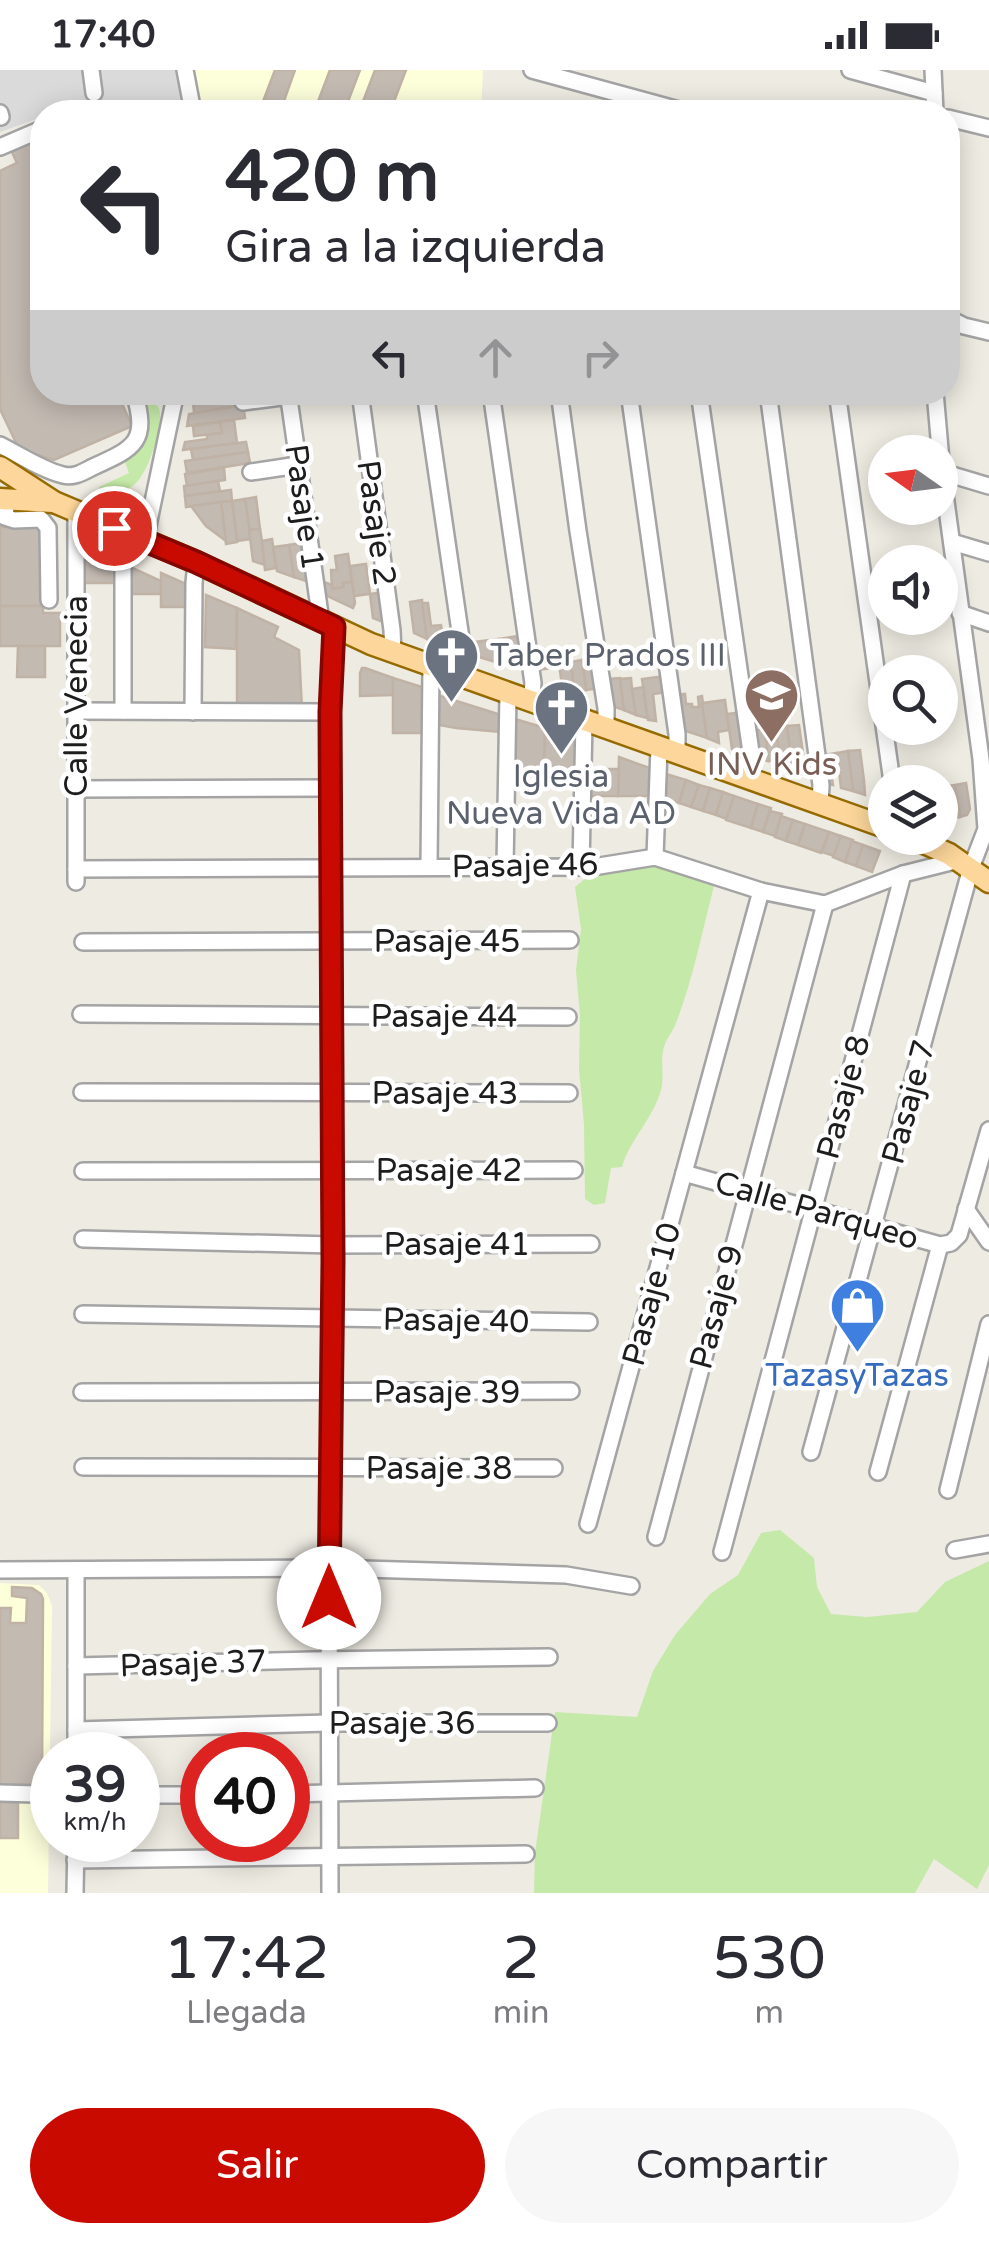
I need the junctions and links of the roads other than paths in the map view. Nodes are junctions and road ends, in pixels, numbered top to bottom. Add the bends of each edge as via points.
1 (91, 70) edge
2 (186, 70) edge
3 (532, 70) edge
4 (850, 70) edge
5 (932, 70) edge
6 (94, 93) dead end
7 (934, 93) junction
8 (191, 100) edge
9 (642, 100) edge
10 (934, 100) edge
11 (960, 121) edge
12 (989, 128) edge
13 (30, 134) edge
14 (0, 148) edge
15 (960, 324) edge
16 (989, 332) edge
17 (136, 405) edge
18 (173, 405) edge
19 (290, 405) edge
20 (362, 405) edge
21 (426, 405) edge
22 (493, 405) edge
23 (561, 405) edge
24 (630, 405) edge
25 (702, 405) edge
26 (770, 405) edge
27 (839, 405) edge
28 (937, 405) edge
29 (939, 435) edge
30 (0, 445) edge
31 (298, 465) junction
32 (0, 467) edge
33 (251, 472) dead end
34 (958, 477) edge
35 (989, 486) edge
36 (4, 499) edge
37 (54, 502) junction
38 (76, 511) junction
39 (950, 525) edge
40 (123, 531) junction
41 (145, 540) junction
42 (952, 542) junction
43 (989, 552) edge
44 (196, 562) junction
45 (48, 600) dead end
46 (960, 613) junction
47 (989, 623) edge
48 (327, 624) junction
49 (393, 653) junction
50 (432, 668) junction
51 (463, 679) junction
52 (971, 689) junction
53 (508, 694) junction
54 (989, 694) edge
55 (531, 702) junction
56 (76, 711) junction
57 (123, 711) junction
58 (192, 712) junction
59 (330, 712) junction
60 (584, 720) junction
61 (606, 728) junction
62 (668, 751) junction
63 (985, 761) edge
64 (890, 765) edge
65 (750, 779) junction
66 (330, 788) junction
67 (76, 789) junction
68 (820, 804) junction
69 (868, 821) edge
70 (987, 830) edge
71 (947, 855) edge
72 (655, 857) junction
73 (965, 864) junction
74 (429, 866) junction
75 (505, 867) junction
76 (581, 867) junction
77 (331, 868) junction
78 (903, 874) junction
79 (76, 875) joint
80 (989, 882) edge
81 (761, 891) junction
82 (825, 904) junction
83 (570, 940) dead end
84 (331, 941) junction
85 (84, 942) dead end
86 (81, 1014) dead end
87 (332, 1016) junction
88 (568, 1017) dead end
89 (82, 1092) dead end
90 (332, 1092) junction
91 (569, 1093) dead end
92 (989, 1130) edge
93 (332, 1170) junction
94 (574, 1170) dead end
95 (83, 1171) dead end
96 (684, 1173) junction
97 (747, 1191) junction
98 (812, 1209) junction
99 (966, 1209) junction
100 (874, 1225) junction
101 (84, 1240) dead end
102 (989, 1242) edge
103 (591, 1244) dead end
104 (940, 1244) junction
105 (333, 1245) junction
106 (83, 1314) dead end
107 (332, 1318) junction
108 (588, 1322) dead end
109 (989, 1324) edge
110 (82, 1392) dead end
111 (331, 1392) junction
112 (571, 1392) dead end
113 (811, 1452) dead end
114 (83, 1467) dead end
115 (330, 1468) junction
116 (554, 1468) dead end
117 (878, 1472) dead end
118 (948, 1490) dead end
119 (588, 1524) dead end
120 (656, 1537) dead end
121 (989, 1544) edge
122 (955, 1550) dead end
123 (722, 1552) dead end
124 (329, 1568) junction
125 (0, 1570) edge
126 (76, 1570) junction
127 (631, 1586) dead end
128 (549, 1657) dead end
129 (330, 1659) junction
130 (76, 1666) junction
131 (328, 1723) junction
132 (548, 1723) dead end
133 (76, 1730) joint
134 (535, 1788) dead end
135 (0, 1793) edge
136 (30, 1794) edge
137 (310, 1794) edge
138 (330, 1794) junction
139 (526, 1854) dead end
140 (330, 1858) junction
141 (160, 1859) edge
142 (76, 1862) edge
143 (75, 1893) edge
144 (330, 1893) edge

1 - 6 street
2 - 8 street
3 - 9 street
4 - 7 street
5 - 7 street
7 - 10 street
11 - 12 street
13 - 14 street
15 - 16 street
17 - 30 street via 140,424 126,452 72,476
18 - 41 street
19 - 31 street, Pasaje 1
20 - 49 street, Pasaje 2
21 - 51 street
22 - 55 street via 534,683
23 - 61 street
24 - 62 street via 676,725
25 - 65 street
26 - 68 street
27 - 64 street
28 - 29 street
31 - 33 street
31 - 48 street, Pasaje 1
32 - 37 main road
34 - 35 street
36 - 37 main road
36 - 45 street via 4,517 41,519 48,528
37 - 38 main road
38 - 40 main road
38 - 56 street, Calle Venecia
39 - 42 street
40 - 41 main road
40 - 57 street
41 - 44 main road
42 - 43 street
42 - 46 street
44 - 48 main road
44 - 58 street
46 - 47 street
46 - 52 street
48 - 49 main road
48 - 59 street, Pasaje 1
49 - 50 main road
50 - 51 main road
50 - 74 street
51 - 53 main road
52 - 54 street
52 - 63 street
53 - 55 main road
53 - 75 street
55 - 60 main road
56 - 57 street
56 - 67 street, Calle Venecia
57 - 58 street
58 - 59 street
59 - 66 street, Pasaje 1
60 - 61 main road
60 - 76 street
61 - 62 main road
62 - 65 main road
62 - 72 street
63 - 70 street
65 - 68 main road
66 - 67 street
66 - 77 street, Pasaje 1
67 - 79 street, Calle Venecia
68 - 69 main road
70 - 73 street, Pasaje 7
71 - 73 main road
72 - 76 street, Pasaje 46
72 - 81 street, Pasaje 46
73 - 78 street
73 - 80 main road
73 - 100 street, Pasaje 7
74 - 75 street, Pasaje 46
74 - 77 street, Pasaje 46
75 - 76 street, Pasaje 46
77 - 79 street, Pasaje 46
77 - 84 street, Pasaje 1
78 - 82 street
78 - 98 street, Pasaje 8
81 - 82 street, Pasaje 46
81 - 96 street, Pasaje 10
82 - 97 street, Pasaje 9
83 - 84 street, Pasaje 45
84 - 85 street, Pasaje 45
84 - 87 street, Pasaje 1
86 - 87 street, Pasaje 44
87 - 88 street, Pasaje 44
87 - 90 street, Pasaje 1
89 - 90 street, Pasaje 43
90 - 91 street, Pasaje 43
90 - 93 street, Pasaje 1
92 - 99 street, Calle Parqueo
93 - 94 street, Pasaje 42
93 - 95 street, Pasaje 42
93 - 105 street, Pasaje 1
96 - 97 street, Calle Parqueo
96 - 119 street, Pasaje 10
97 - 98 street, Calle Parqueo
97 - 120 street, Pasaje 9
98 - 100 street, Calle Parqueo
98 - 123 street, Pasaje 8
99 - 102 street
99 - 104 street, Calle Parqueo via 959,1235
100 - 104 street, Calle Parqueo
100 - 113 street, Pasaje 7
101 - 105 street, Pasaje 41
103 - 105 street, Pasaje 41
104 - 117 street
105 - 107 street, Pasaje 1
106 - 107 street, Pasaje 40
107 - 108 street, Pasaje 40
107 - 111 street, Pasaje 1
109 - 118 street
110 - 111 street, Pasaje 39
111 - 112 street, Pasaje 39
111 - 115 street, Pasaje 1
114 - 115 street, Pasaje 38
115 - 116 street, Pasaje 38
115 - 124 street, Pasaje 1
121 - 122 street
124 - 126 street
124 - 127 street via 566,1575
124 - 129 street, Pasaje 1
125 - 126 street
126 - 130 street
128 - 129 street, Pasaje 37
129 - 130 street, Pasaje 37
129 - 131 street, Pasaje 1
130 - 133 street
131 - 132 street, Pasaje 36
131 - 133 street, Pasaje 36
131 - 138 street, Pasaje 1
134 - 138 street
135 - 136 street
137 - 138 street
138 - 140 street, Pasaje 1
139 - 140 street
140 - 141 street
140 - 144 street, Pasaje 1
142 - 143 street

